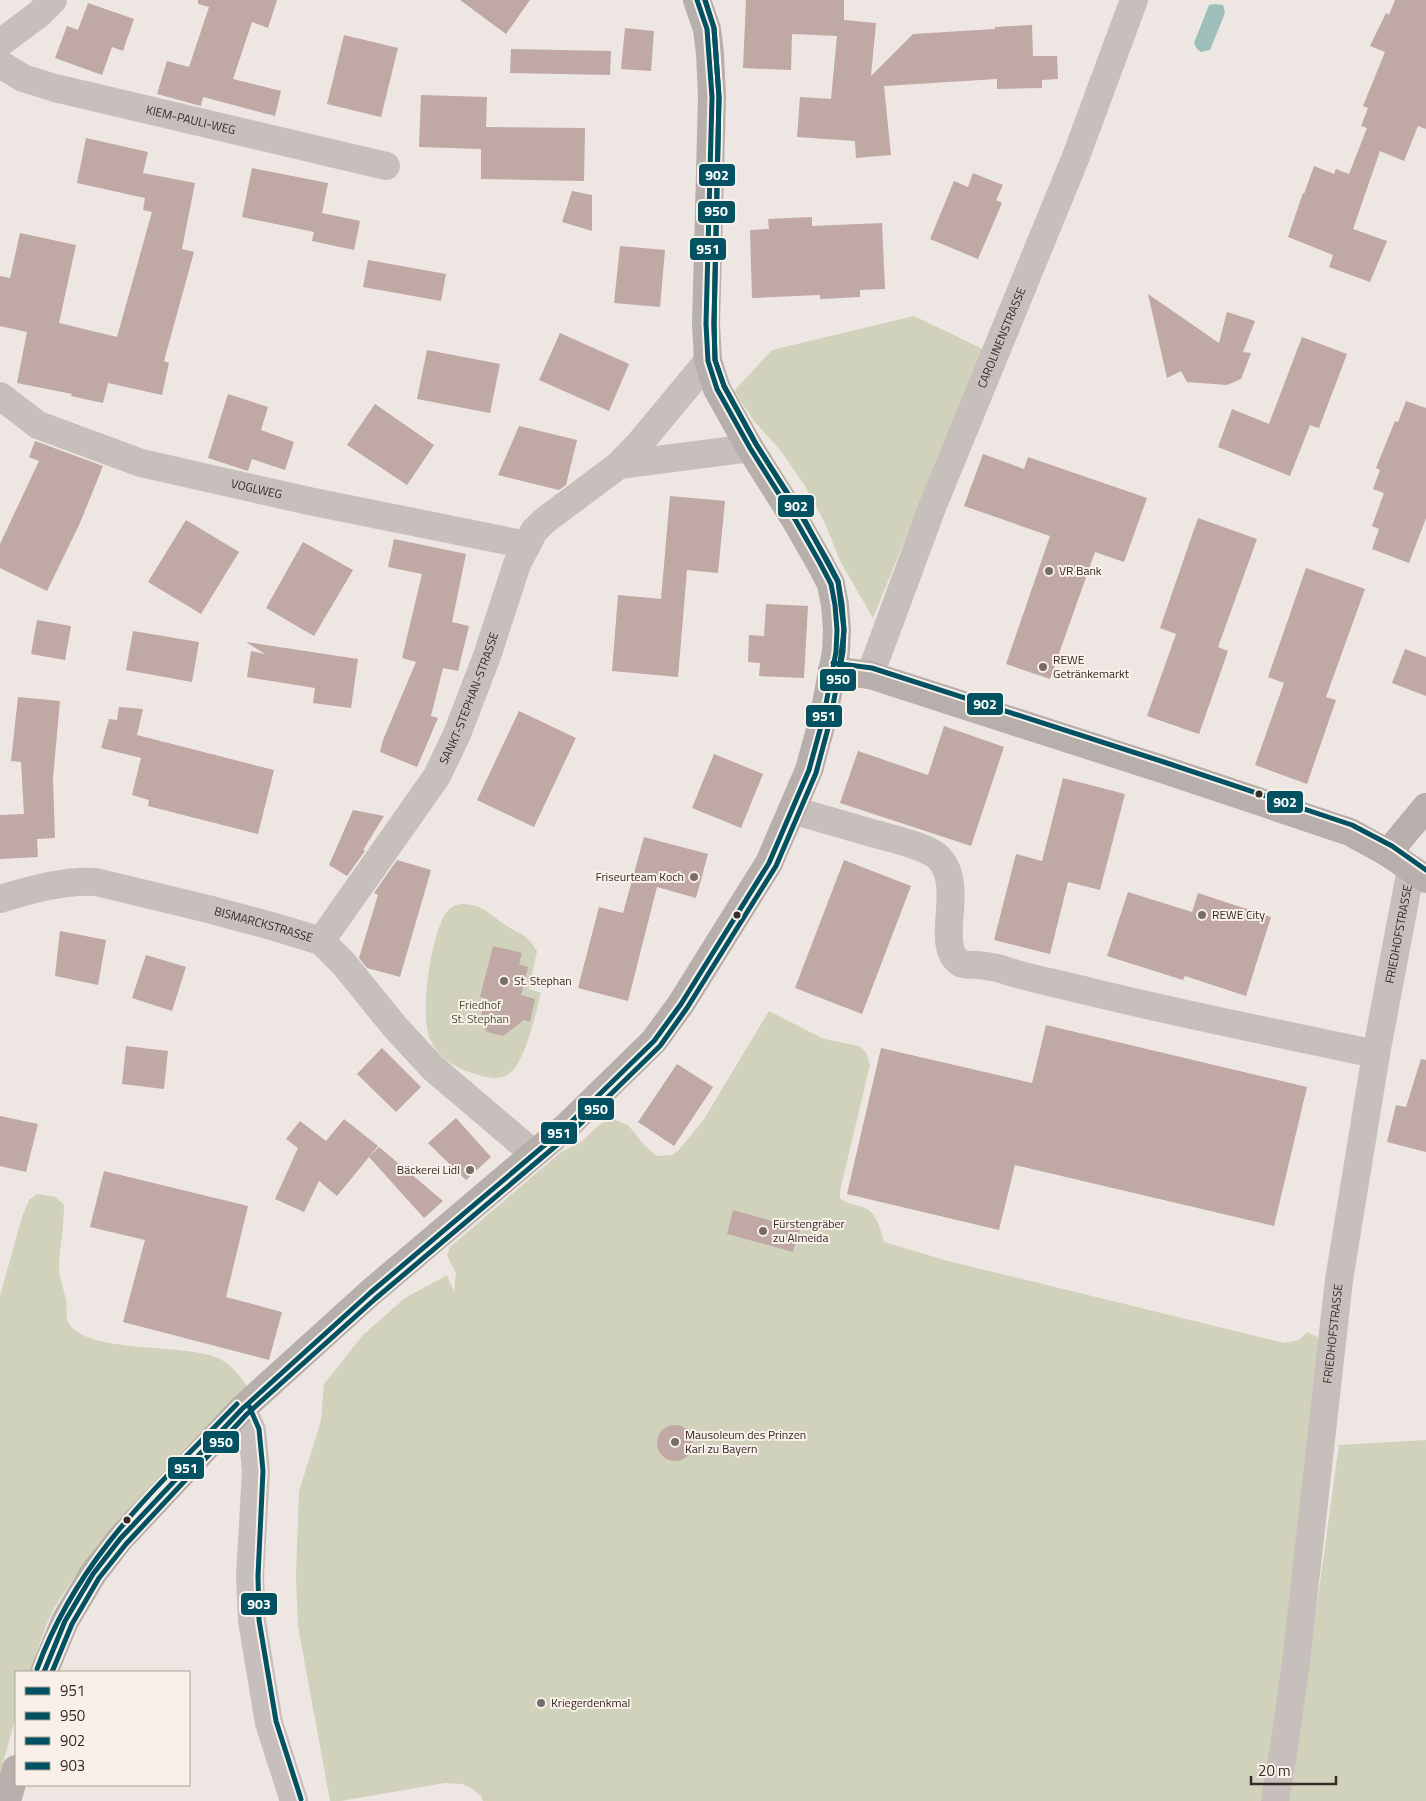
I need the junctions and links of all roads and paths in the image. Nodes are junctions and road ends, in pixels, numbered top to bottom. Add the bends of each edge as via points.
1 (53, 0) edge
2 (697, 0) edge
3 (1134, 0) edge
4 (0, 43) edge
5 (0, 64) edge
6 (386, 166) dead end
7 (708, 361) junction
8 (0, 396) edge
9 (750, 448) junction
10 (619, 465) junction
11 (527, 544) junction
12 (832, 670) junction
13 (870, 675) junction
14 (1426, 807) edge
15 (792, 810) junction
16 (1388, 853) junction
17 (1418, 874) edge
18 (0, 899) edge
19 (322, 941) junction
20 (1376, 1054) junction
21 (534, 1154) junction
22 (242, 1409) junction
23 (44, 1671) edge
24 (15, 1773) edge
25 (7, 1801) edge
26 (294, 1801) edge
27 (1275, 1801) edge

1 - 4 street
2 - 7 street via 707,29 712,97 706,324
3 - 13 street, CAROLINENSTRASSE via 1068,176 933,505
5 - 6 street, KIEM-PAULI-WEG via 23,78 56,88
7 - 9 street via 717,389
7 - 10 street, SANKT-STEPHAN-STRASSE
8 - 11 street, VOGLWEG via 38,425 141,463 309,501
9 - 10 street, SANKT-STEPHAN-STRASSE
9 - 12 street via 831,584 837,630
10 - 11 street, SANKT-STEPHAN-STRASSE via 544,521
11 - 19 street, SANKT-STEPHAN-STRASSE via 517,564 487,656 438,776
12 - 13 street
12 - 15 street via 810,770
13 - 16 street via 1257,800 1350,832
14 - 16 street
15 - 20 street via 915,846 938,857 949,876 952,892 949,939 958,962
15 - 21 street via 755,887 654,1041
16 - 17 street
17 - 20 street, FRIEDHOFSTRASSE
18 - 19 street, BISMARCKSTRASSE via 60,884 96,882
19 - 21 street, BISMARCKSTRASSE via 433,1068
20 - 27 street, FRIEDHOFSTRASSE via 1339,1280 1296,1662
21 - 22 street via 370,1293
22 - 23 street via 120,1540 93,1574 65,1621
22 - 26 street via 252,1430 256,1471 250,1576 252,1621 269,1724
24 - 25 street

